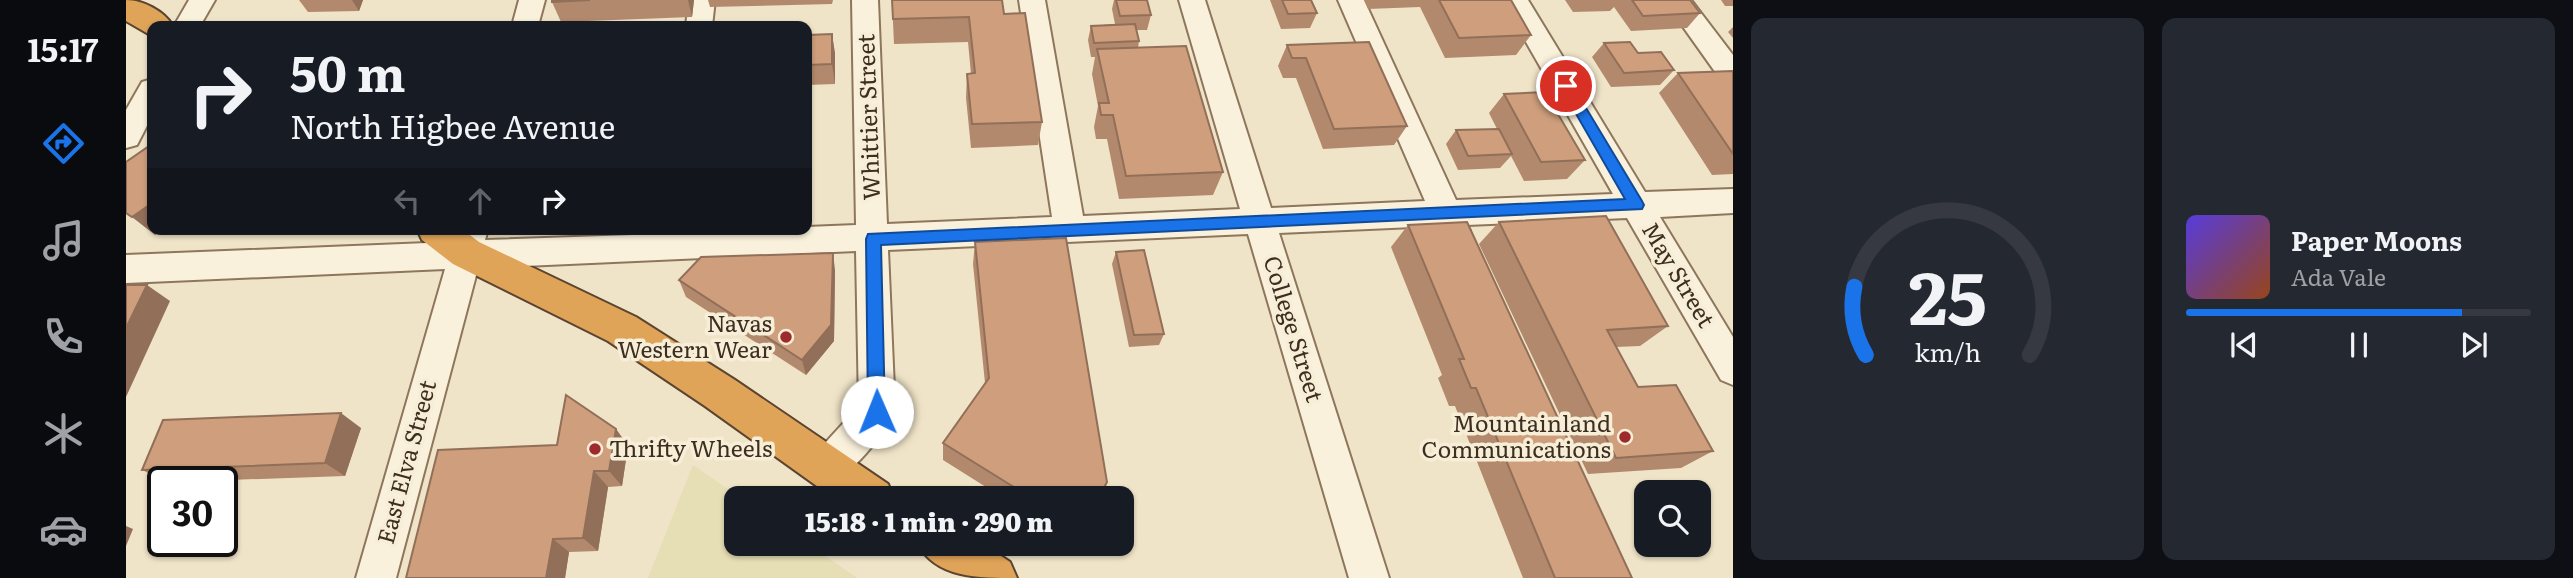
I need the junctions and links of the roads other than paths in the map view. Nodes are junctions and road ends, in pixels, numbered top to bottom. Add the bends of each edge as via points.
1 (202, 0) edge
2 (532, 0) edge
3 (702, 0) edge
4 (866, 0) edge
5 (1032, 0) edge
6 (1192, 0) edge
7 (1351, 0) edge
8 (1516, 0) edge
9 (1677, 0) edge
10 (126, 6) edge
11 (149, 21) edge
12 (190, 21) edge
13 (526, 21) edge
14 (700, 21) edge
15 (1733, 76) edge
16 (147, 102) edge
17 (136, 131) edge
18 (1733, 201) edge
19 (1636, 205) junction
20 (1445, 212) junction
21 (1260, 221) junction
22 (1070, 230) junction
23 (452, 235) edge
24 (674, 238) edge
25 (874, 239) junction
26 (469, 241) edge
27 (1467, 261) edge
28 (126, 269) edge
29 (1733, 369) edge
30 (828, 467) junction
31 (854, 486) edge
32 (960, 556) edge
33 (376, 578) edge
34 (994, 578) edge
35 (1369, 578) edge

1 - 12 street
2 - 13 street
3 - 14 street
4 - 25 street, Whittier Street
5 - 22 street
6 - 21 street, College Street
7 - 20 street
8 - 19 street, May Street
9 - 15 street
10 - 11 highway
16 - 17 street
18 - 19 street
19 - 20 street
19 - 29 street, May Street
20 - 21 street
20 - 27 street
21 - 22 street
21 - 35 street, College Street
22 - 25 street
23 - 26 highway
24 - 25 street
24 - 26 street via 609,250
25 - 30 street, Whittier Street via 877,412
26 - 28 street via 386,258
26 - 30 highway via 622,329
26 - 33 street, East Elva Street
30 - 31 highway
32 - 34 highway

